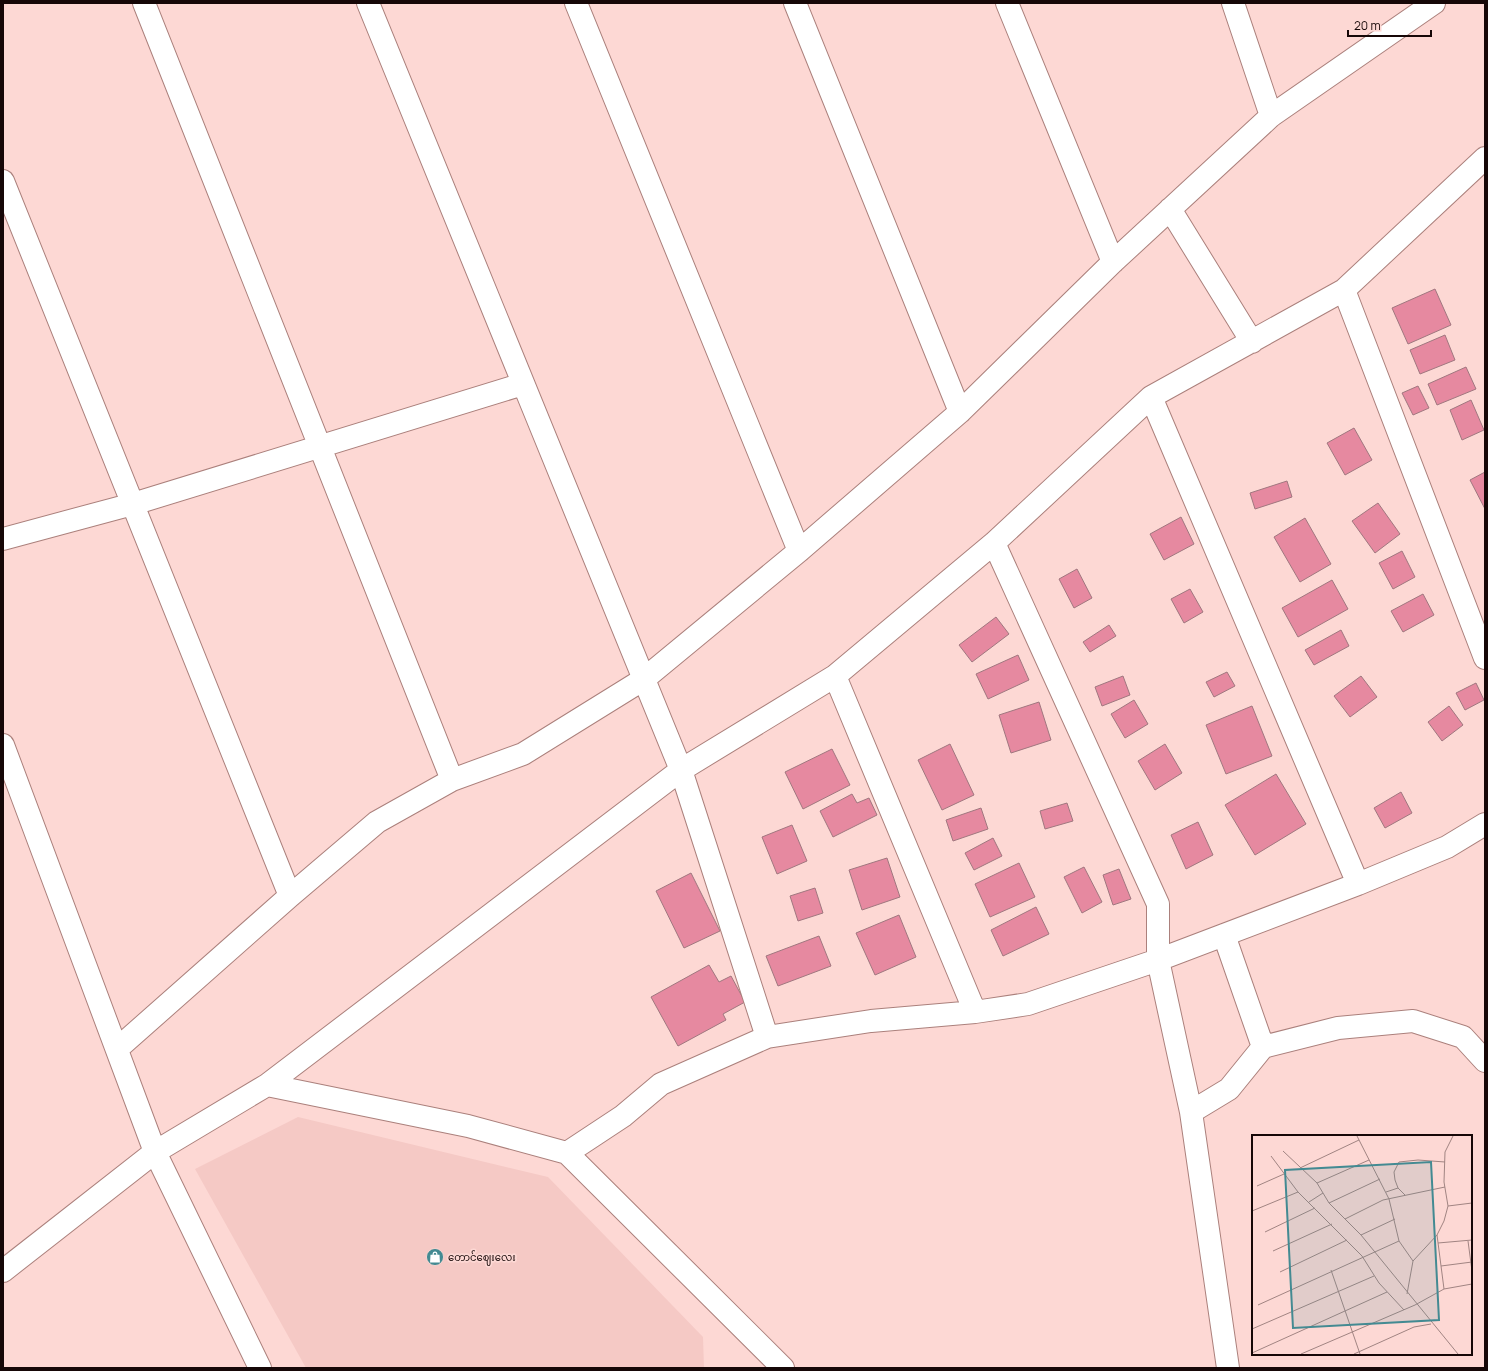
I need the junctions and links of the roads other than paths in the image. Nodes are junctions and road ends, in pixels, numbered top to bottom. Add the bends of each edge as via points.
1 (144, 3) edge
2 (368, 3) edge
3 (576, 3) edge
4 (795, 3) edge
5 (1007, 3) edge
6 (1233, 3) edge
7 (1434, 3) edge
8 (1271, 116) junction
9 (1485, 158) edge
10 (3, 182) edge
11 (1170, 209) junction
12 (1113, 262) junction
13 (1344, 290) junction
14 (1252, 342) junction
15 (523, 384) junction
16 (1151, 397) junction
17 (960, 412) junction
18 (319, 446) junction
19 (133, 504) junction
20 (3, 539) edge
21 (994, 543) junction
22 (799, 551) junction
23 (1485, 658) edge
24 (835, 676) junction
25 (644, 679) junction
26 (3, 745) edge
27 (681, 770) junction
28 (452, 780) junction
29 (1485, 824) edge
30 (1358, 884) junction
31 (290, 896) junction
32 (1224, 935) junction
33 (1158, 960) junction
34 (975, 1012) junction
35 (767, 1037) junction
36 (1263, 1047) junction
37 (116, 1049) junction
38 (1485, 1061) edge
39 (267, 1086) junction
40 (1191, 1112) junction
41 (155, 1152) junction
42 (567, 1154) junction
43 (3, 1271) edge
44 (260, 1368) edge
45 (783, 1368) edge
46 (1228, 1368) edge

1 - 18 street
2 - 15 street
3 - 22 street
4 - 17 street
5 - 12 street
6 - 8 street
7 - 8 street
8 - 11 street
9 - 13 street
10 - 19 street
11 - 12 street
11 - 14 street
12 - 17 street
13 - 14 street
13 - 23 street
14 - 16 street
15 - 18 street
15 - 25 street
16 - 21 street
16 - 30 street
17 - 22 street
18 - 19 street
18 - 28 street
19 - 20 street
19 - 31 street
21 - 24 street
21 - 33 street via 1158,904
22 - 25 street
24 - 27 street
24 - 34 street
25 - 27 street
25 - 28 street via 523,754
26 - 37 street
27 - 35 street
27 - 39 street
28 - 31 street via 377,822
29 - 30 street via 1447,847
30 - 32 street
31 - 37 street
32 - 33 street
32 - 36 street
33 - 34 street via 1028,1004
33 - 40 street
34 - 35 street via 872,1021
35 - 42 street via 661,1084 623,1116
36 - 38 street via 1338,1028 1413,1021 1462,1037
36 - 40 street via 1229,1089
37 - 41 street
39 - 41 street
39 - 42 street via 468,1126
40 - 46 street
41 - 43 street
41 - 44 street
42 - 45 street

